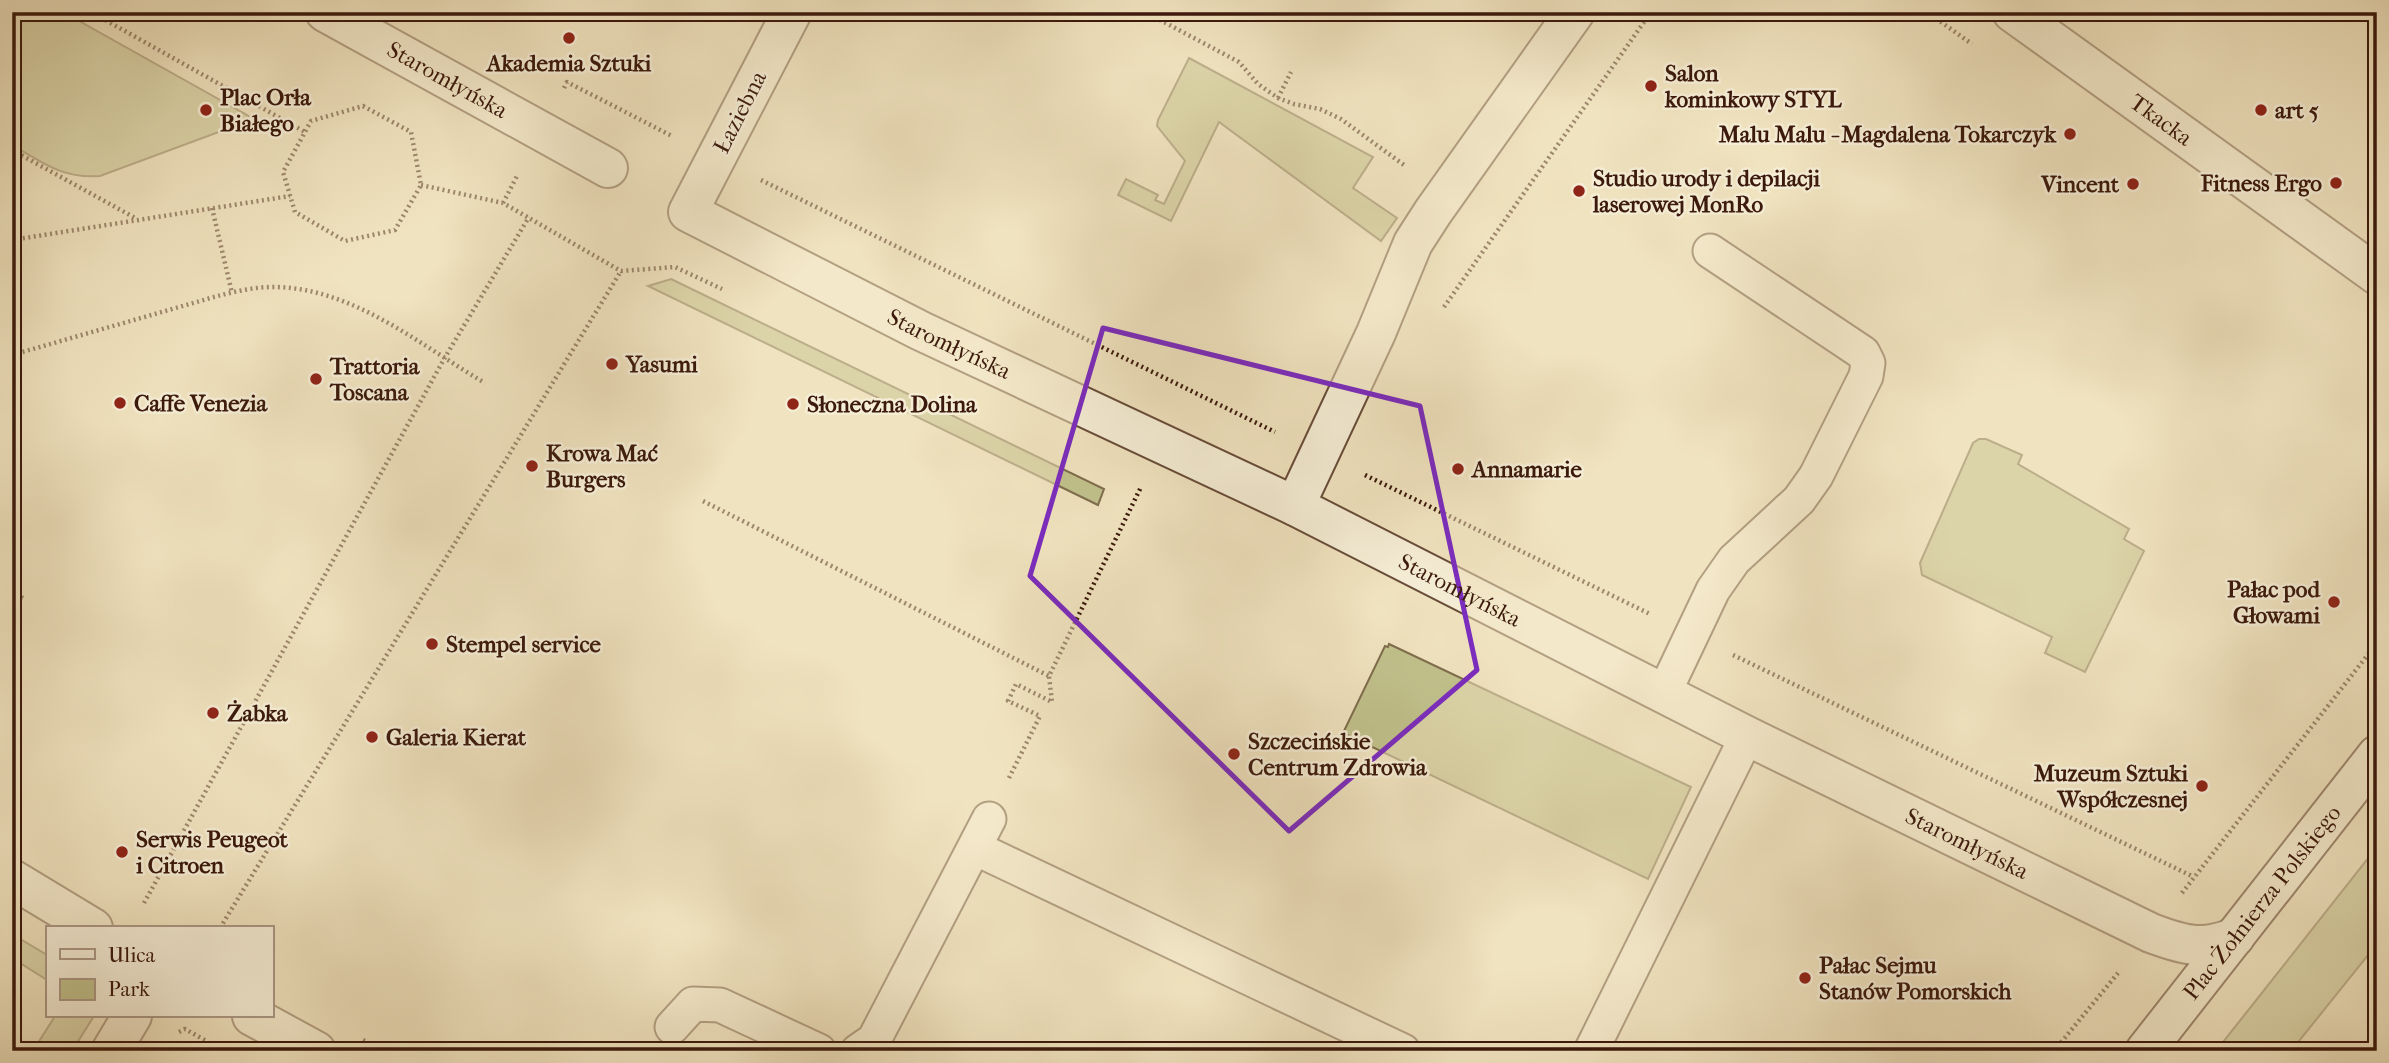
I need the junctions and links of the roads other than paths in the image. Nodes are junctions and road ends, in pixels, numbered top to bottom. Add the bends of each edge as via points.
1 (325, 12) edge
2 (792, 12) edge
3 (1575, 12) edge
4 (2012, 12) edge
5 (608, 169) dead end
6 (688, 212) joint
7 (1710, 251) dead end
8 (2377, 275) edge
9 (1295, 506) junction
10 (1664, 693) junction
11 (1747, 736) junction
12 (2377, 755) edge
13 (12, 879) edge
14 (90, 926) edge
15 (2235, 937) junction
16 (131, 1018) edge
17 (256, 1018) edge
18 (672, 1027) dead end
19 (111, 1051) edge
20 (316, 1051) edge
21 (819, 1051) edge
22 (858, 1051) edge
23 (1403, 1051) edge
24 (1591, 1051) edge
25 (2145, 1051) edge

1 - 5 street, Staromłyńska
2 - 6 street, Łaziebna
3 - 9 street via 1413,243
4 - 8 street, Tkacka
6 - 9 street, Staromłyńska via 921,331
7 - 10 lane via 1863,353 1868,363 1866,376 1816,475 1799,500 1734,560 1713,590
9 - 10 street, Staromłyńska
10 - 11 street, Staromłyńska
11 - 15 street, Staromłyńska via 2151,933 2182,945 2201,946
11 - 24 lane
12 - 15 street, Plac Żołnierza Polskiego
13 - 14 street
15 - 25 street, Plac Żołnierza Polskiego
16 - 19 street
17 - 20 street
18 - 21 lane via 693,1004 720,1005
22 - 23 lane via 874,1040 982,834

